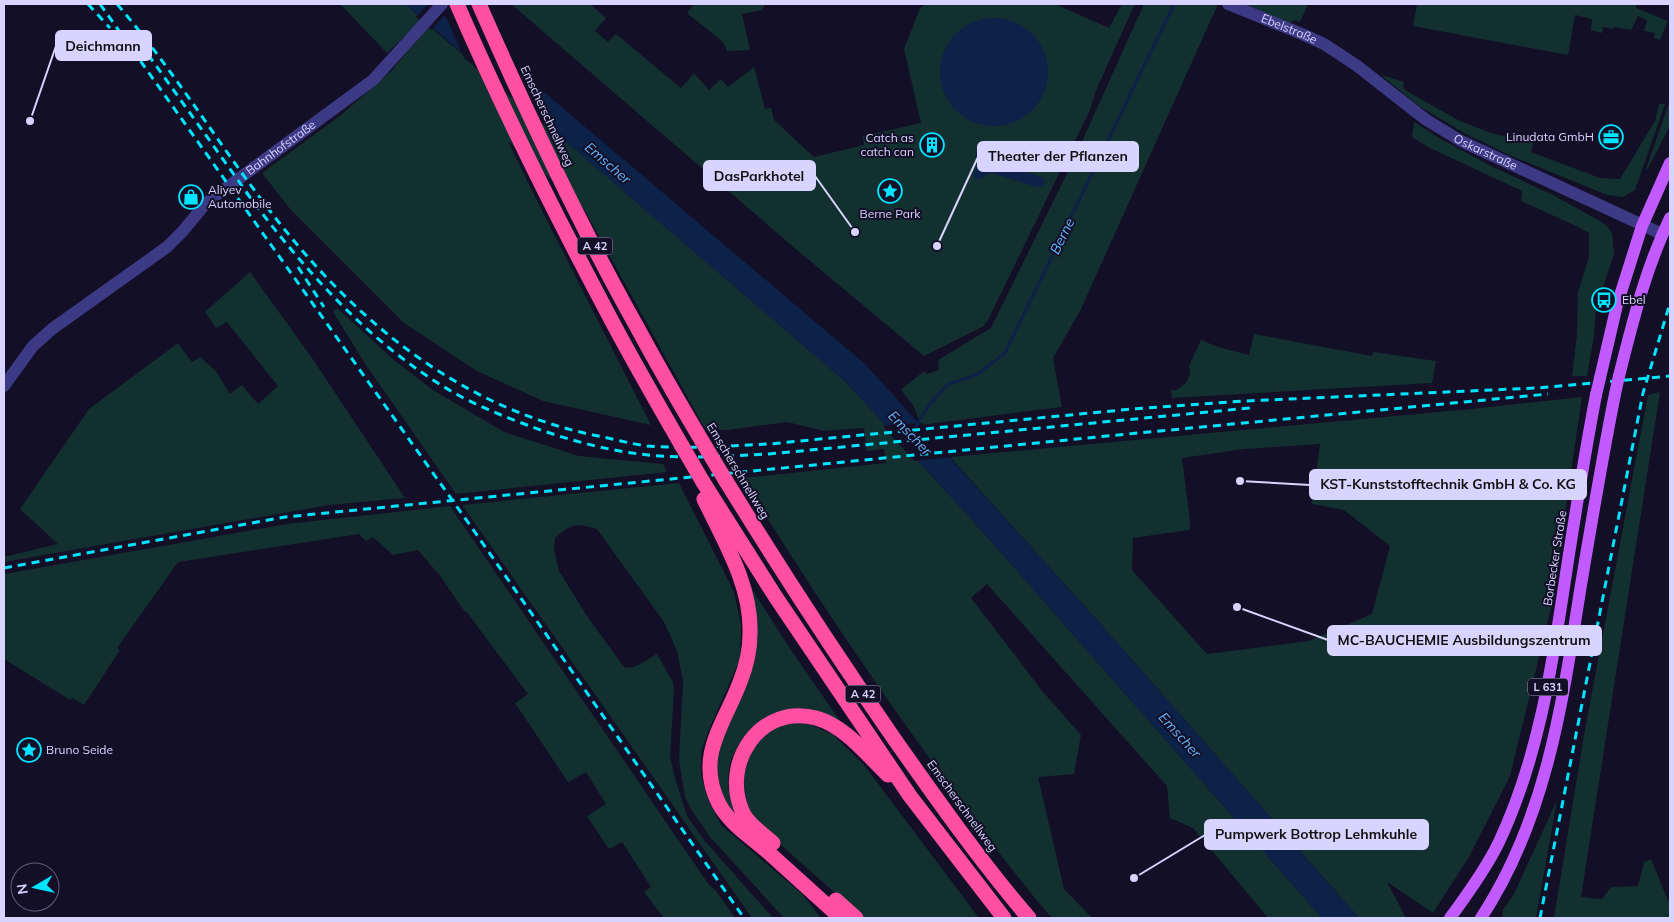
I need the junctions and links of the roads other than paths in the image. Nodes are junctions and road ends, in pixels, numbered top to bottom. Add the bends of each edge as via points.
1 (442, 4) edge
2 (457, 4) edge
3 (479, 4) edge
4 (1228, 4) edge
5 (1324, 44) joint
6 (1670, 163) edge
7 (1670, 218) edge
8 (1642, 226) junction
9 (1662, 234) junction
10 (4, 386) edge
11 (700, 483) junction
12 (910, 796) junction
13 (1498, 890) junction
14 (841, 918) edge
15 (856, 918) edge
16 (1004, 918) edge
17 (1029, 918) edge
18 (1450, 918) edge
19 (1481, 918) edge
20 (1492, 918) edge

1 - 10 street, Bahnhofstraße via 372,80 207,202 167,246 52,329 34,346
2 - 11 highway, A 42, bridge via 557,216
3 - 17 highway, Emscherschnellweg / A 42, bridge via 579,215 636,325 726,481 848,673 928,787
4 - 5 street, Ebelstraße
5 - 8 street, Oskarstraße via 1425,119 1461,141
6 - 8 main road, Borbecker Straße
7 - 9 main road, L 631
8 - 9 street, Oskarstraße
8 - 18 main road, Borbecker Straße / L 631, bridge via 1617,305 1596,395 1550,677 1527,770 1498,844
9 - 13 main road, L 631, bridge via 1638,298 1615,394 1551,753 1535,806
11 - 12 highway, A 42
11 - 14 highway via 739,574 750,623 746,665 715,737 710,762 712,783 720,804 732,821
12 - 15 highway via 848,736 816,718 785,718 765,726 742,754 736,783 744,814
12 - 16 highway, A 42
13 - 19 main road, L 631
13 - 20 main road

